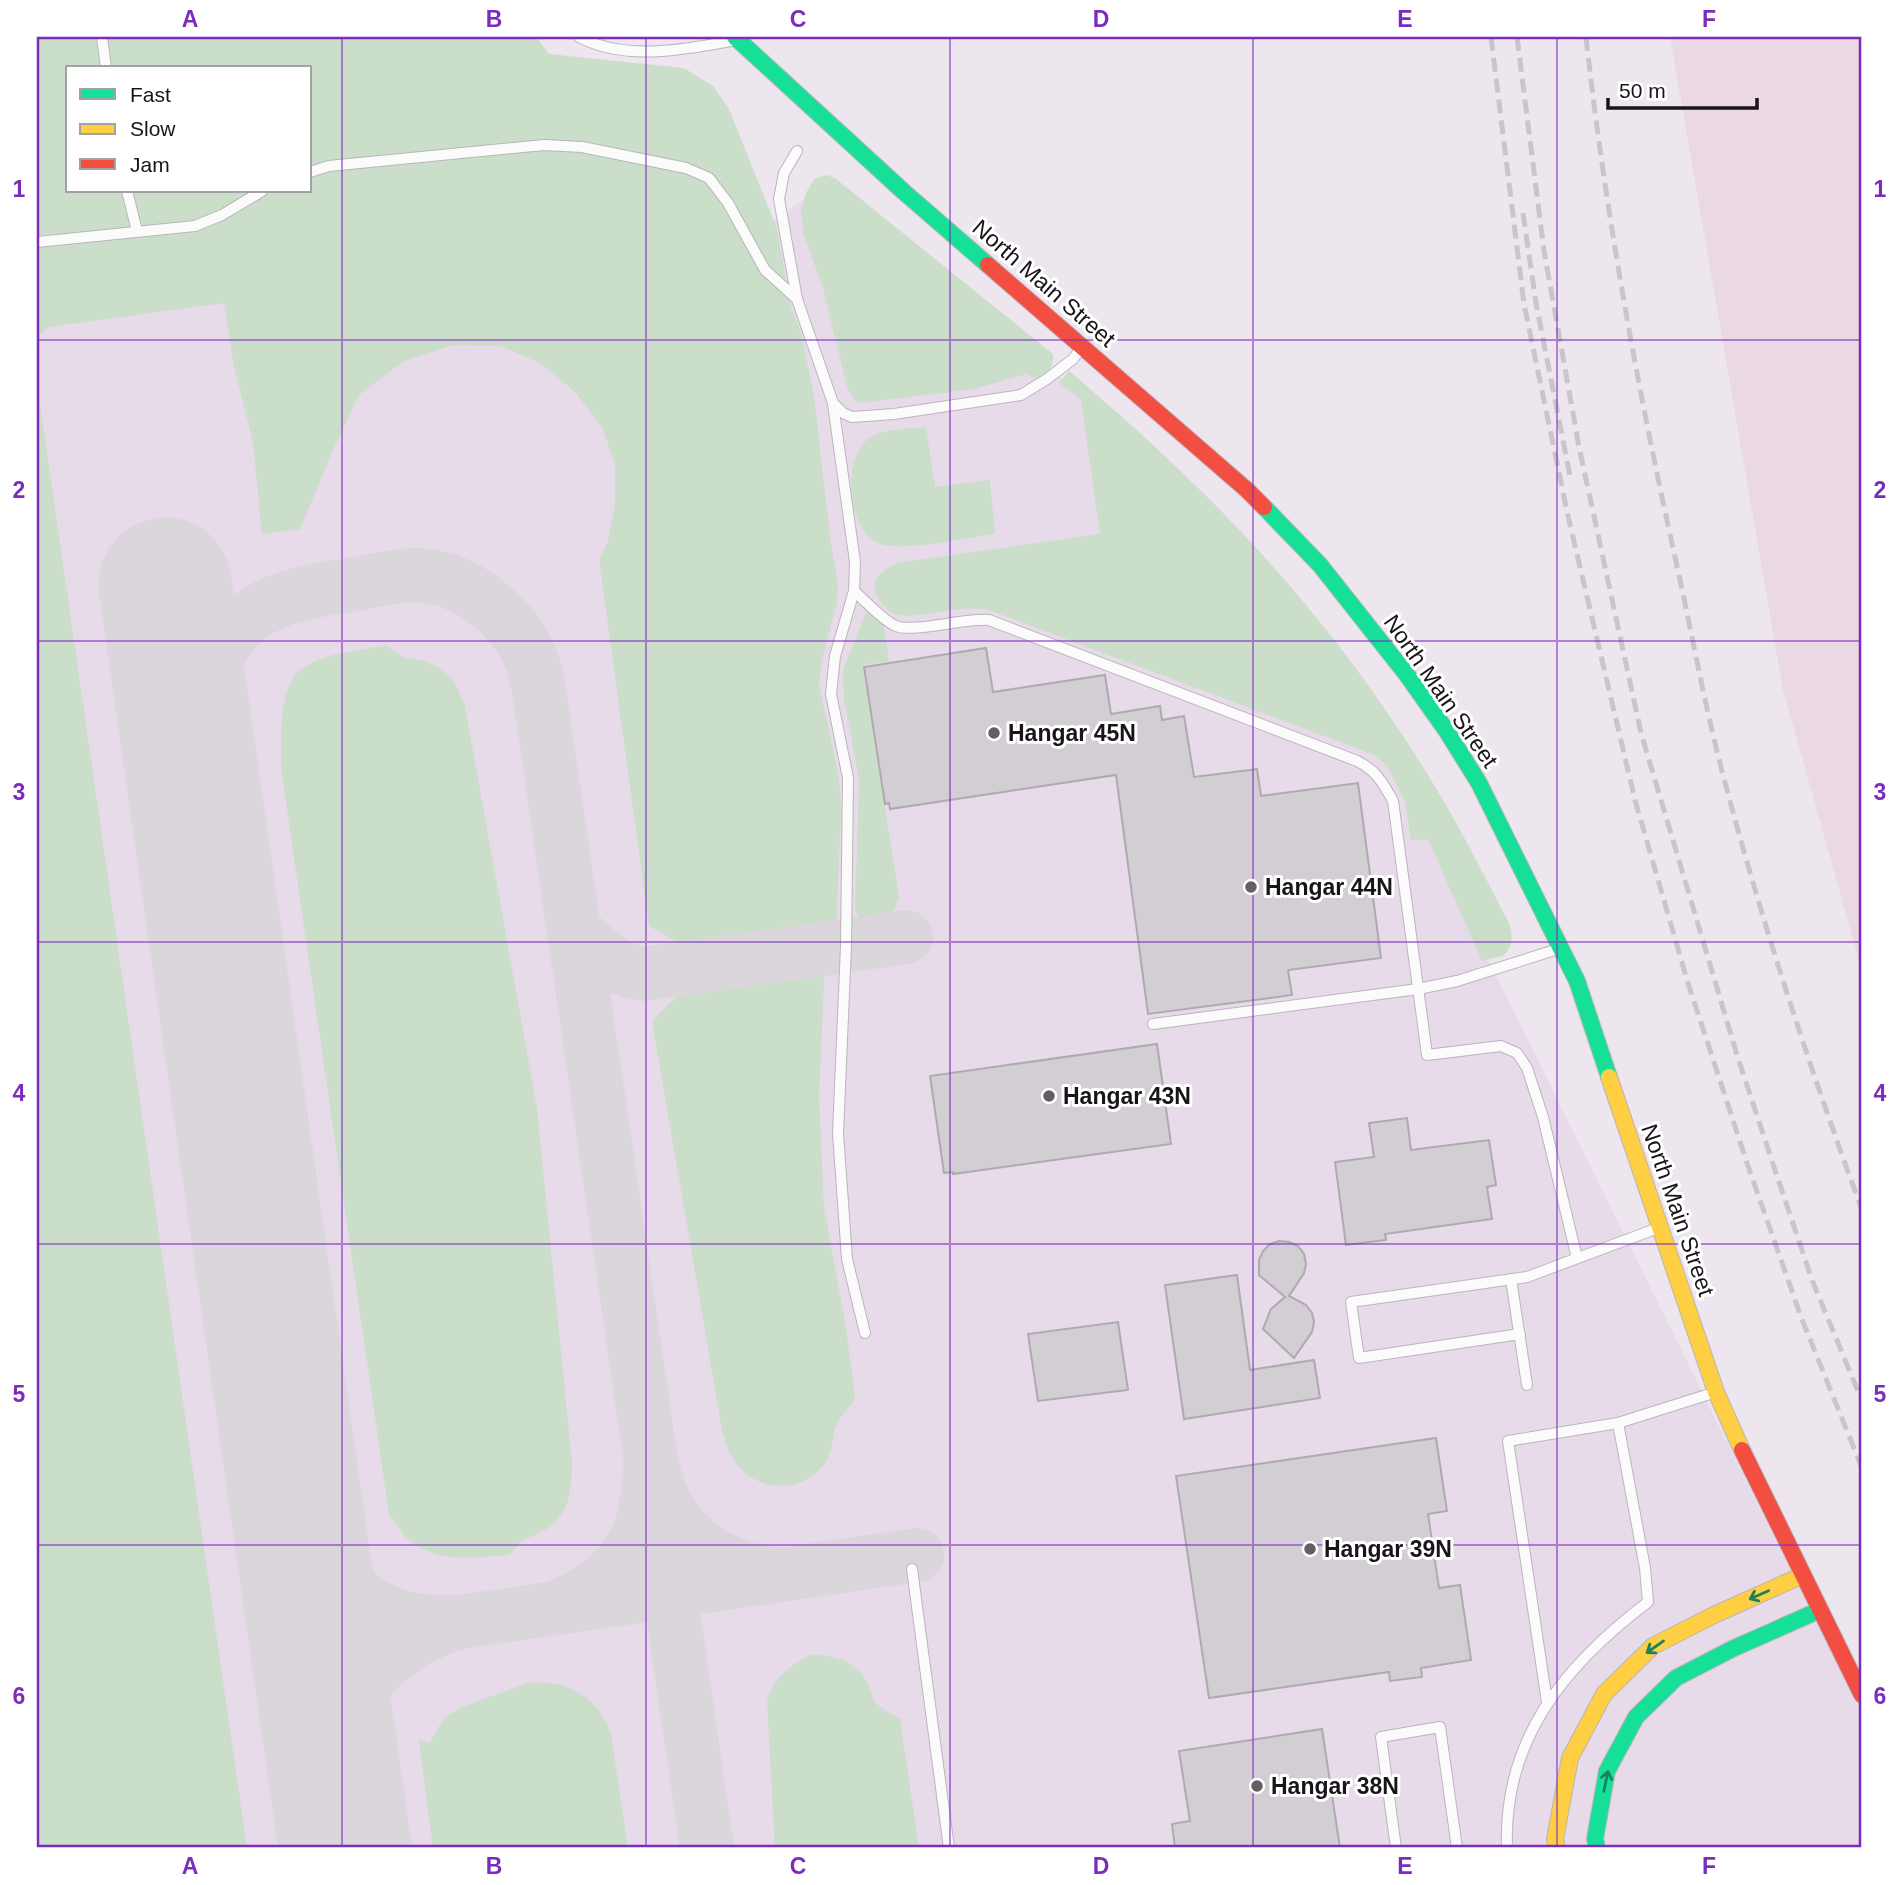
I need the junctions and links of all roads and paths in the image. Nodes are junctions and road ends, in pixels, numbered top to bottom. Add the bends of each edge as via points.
1 (102, 37) edge
2 (579, 37) edge
3 (736, 38) edge
4 (106, 66) edge
5 (797, 151) dead end
6 (312, 171) edge
7 (127, 192) edge
8 (260, 192) edge
9 (137, 231) junction
10 (37, 242) edge
11 (797, 299) junction
12 (1082, 345) junction
13 (832, 403) junction
14 (854, 592) junction
15 (1561, 948) junction
16 (1418, 989) junction
17 (1153, 1024) dead end
18 (1659, 1228) junction
19 (1577, 1258) junction
20 (1511, 1279) junction
21 (864, 1333) dead end
22 (1520, 1334) junction
23 (1527, 1385) dead end
24 (1716, 1392) junction
25 (1618, 1423) junction
26 (912, 1569) dead end
27 (1803, 1575) junction
28 (1820, 1610) junction
29 (1862, 1695) edge
30 (1546, 1702) junction
31 (949, 1848) edge
32 (1396, 1848) edge
33 (1457, 1848) edge
34 (1507, 1848) edge
35 (1557, 1848) edge
36 (1597, 1848) edge

1 - 4 lane
2 - 3 lane via 611,47 652,51 684,50
3 - 12 main road, North Main Street via 904,192
5 - 11 lane via 784,173 779,199
6 - 11 lane via 544,145 582,147 686,168 709,178 765,270
7 - 9 lane
8 - 9 lane via 195,226
9 - 10 lane
11 - 13 lane
12 - 13 lane via 1073,359 1021,395 852,417
12 - 15 main road, North Main Street via 1247,490 1320,565 1453,740
13 - 14 lane via 855,562
14 - 16 lane via 898,627 989,621 1368,766 1393,801
14 - 21 lane via 835,656 831,694 848,778 840,1157 847,1259
15 - 16 lane
15 - 18 main road, North Main Street via 1577,981
16 - 17 lane
16 - 19 lane via 1427,1055 1502,1046 1523,1060 1540,1104
18 - 19 lane
18 - 24 main road, North Main Street
19 - 20 lane
20 - 22 lane
20 - 22 lane via 1351,1302 1359,1358
22 - 23 lane
24 - 25 lane
24 - 27 main road, North Main Street
25 - 30 lane via 1648,1602 1614,1628
25 - 30 lane via 1508,1441
26 - 31 lane
27 - 28 main road, North Main Street
27 -> 35 main road via 1653,1646 1604,1694 1570,1758
28 - 29 main road, North Main Street
36 -> 28 main road via 1607,1771 1636,1717 1676,1678
30 - 34 lane via 1525,1742 1513,1783
32 - 33 lane via 1381,1737 1440,1727

